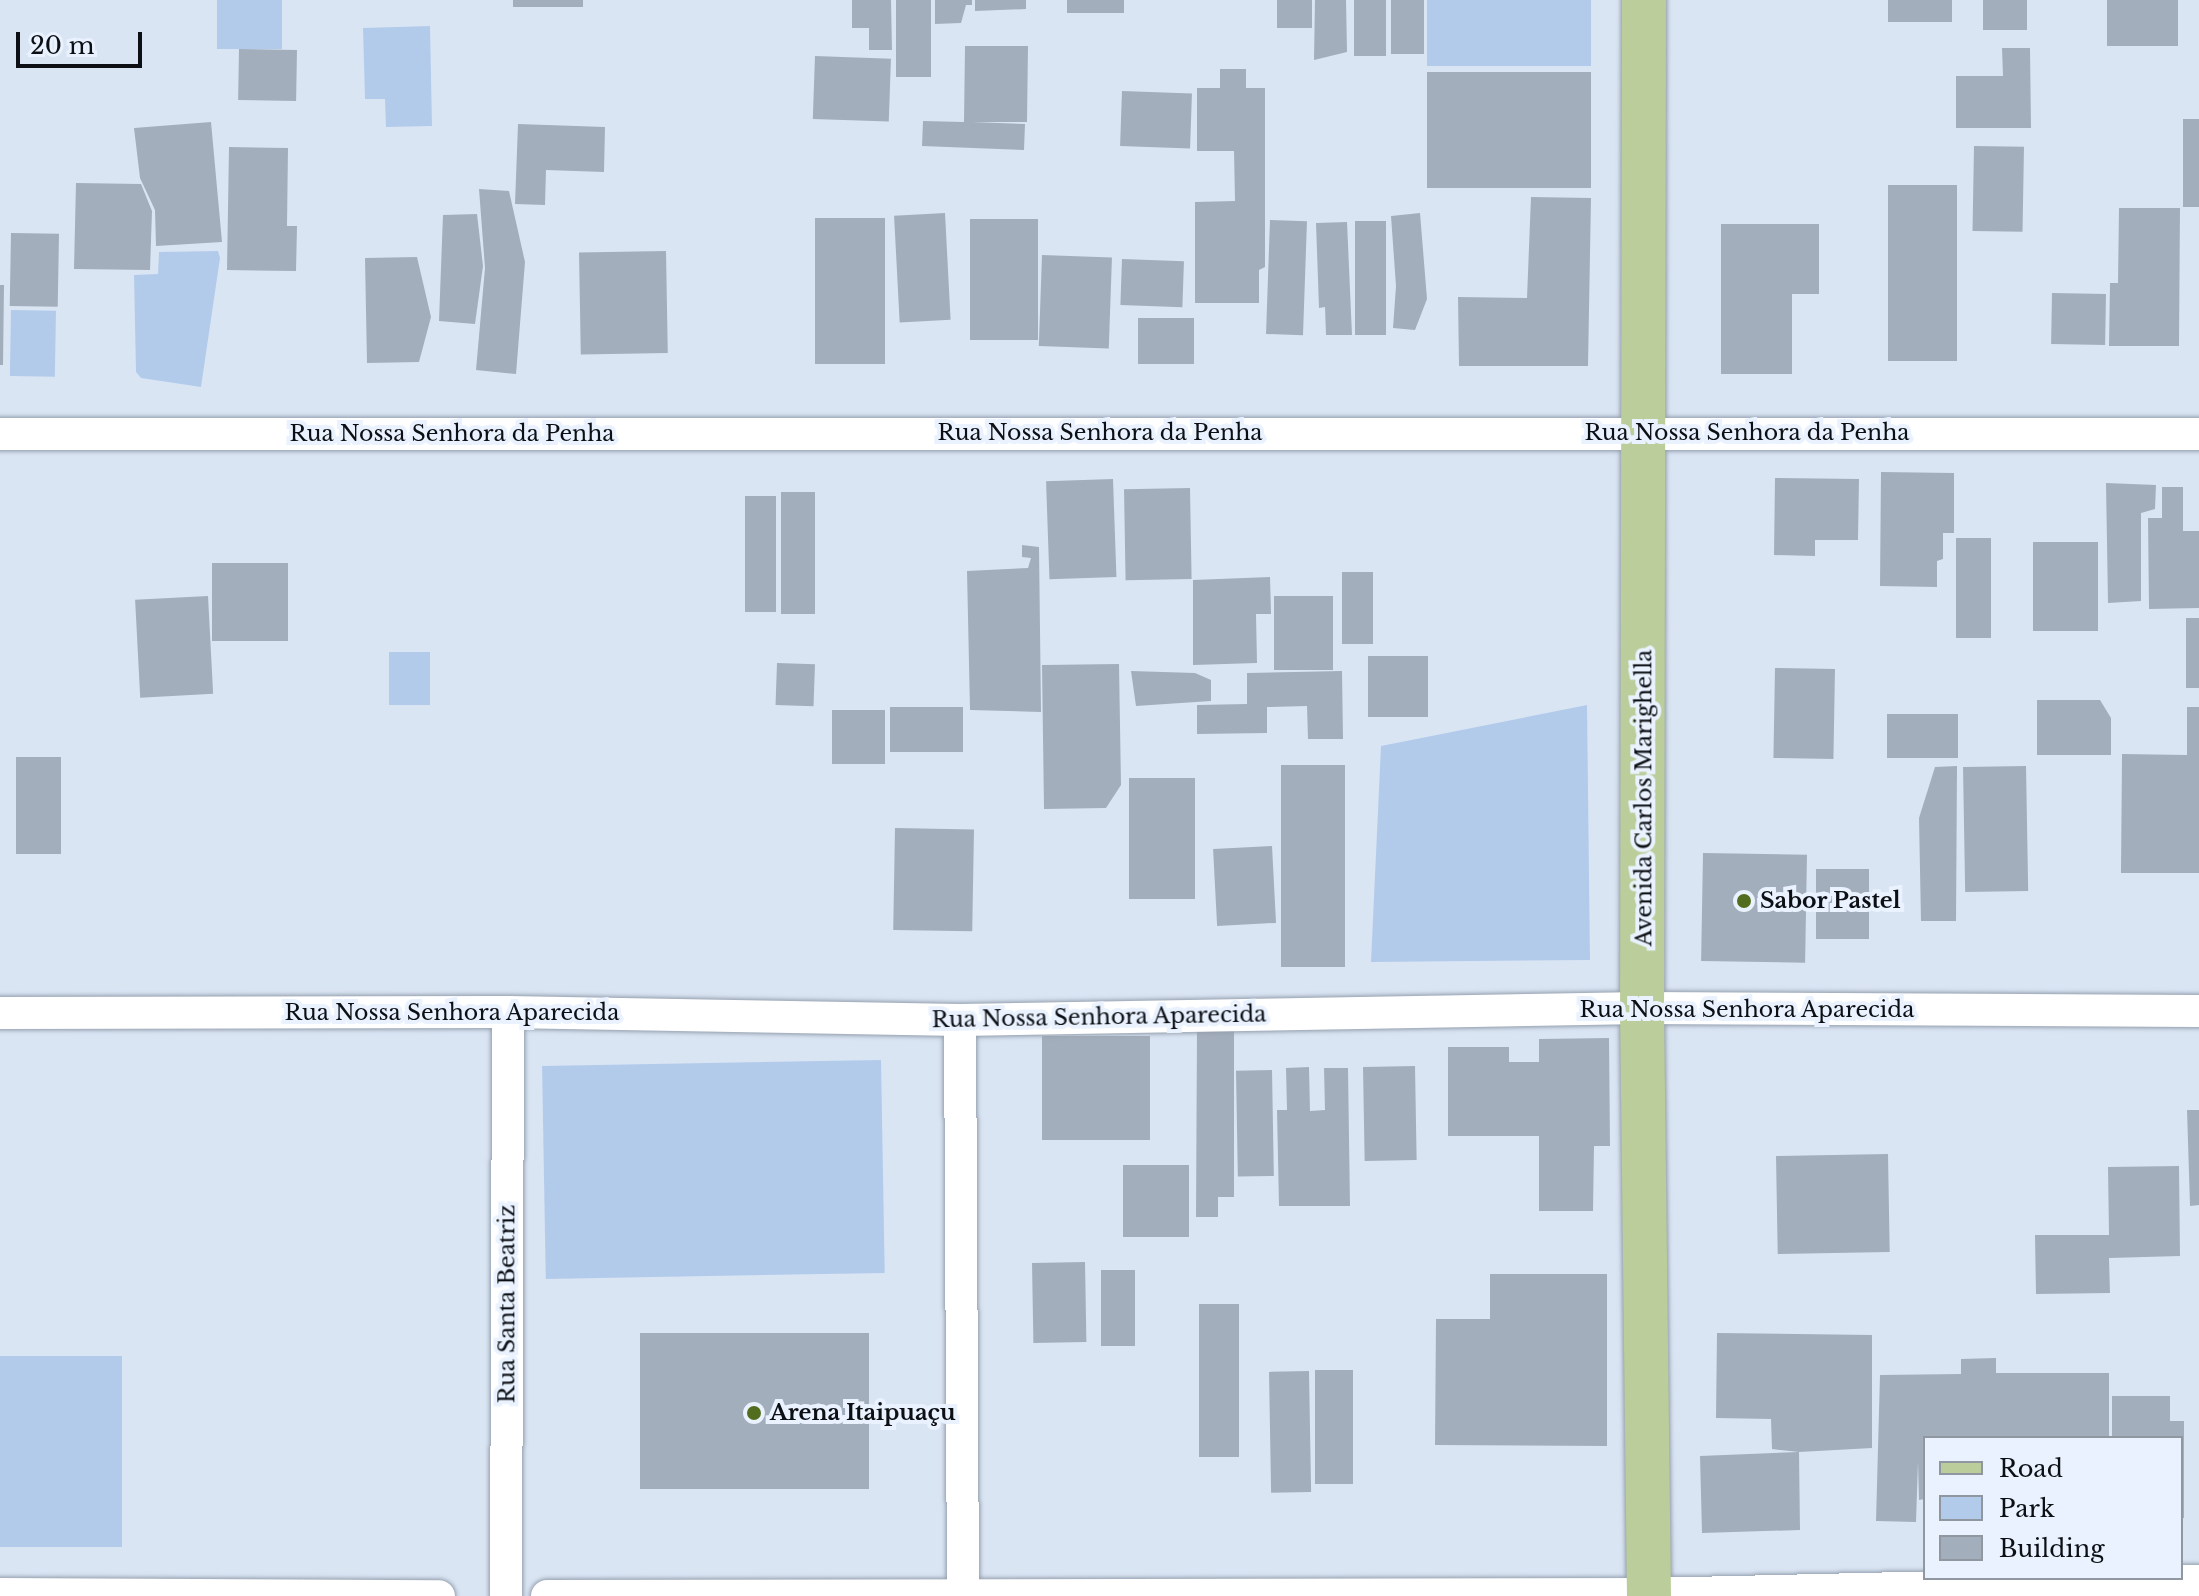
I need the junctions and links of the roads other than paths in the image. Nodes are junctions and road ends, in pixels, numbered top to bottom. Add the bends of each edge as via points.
1 (1644, 0) edge
2 (1646, 433) junction
3 (0, 434) edge
4 (2199, 434) edge
5 (1642, 1008) junction
6 (2199, 1011) edge
7 (508, 1012) junction
8 (0, 1013) edge
9 (960, 1020) junction
10 (2199, 1581) edge
11 (0, 1594) edge
12 (963, 1594) edge
13 (1649, 1595) edge
14 (439, 1596) edge
15 (506, 1596) edge
16 (547, 1596) edge

1 - 2 main road, Avenida Carlos Marighella
2 - 3 street, Rua Nossa Senhora da Penha
2 - 4 street, Rua Nossa Senhora da Penha
2 - 5 main road, Avenida Carlos Marighella
5 - 6 street, Rua Nossa Senhora Aparecida
5 - 9 street, Rua Nossa Senhora Aparecida
5 - 13 main road, Avenida Carlos Marighella
7 - 8 street, Rua Nossa Senhora Aparecida
7 - 9 street, Rua Nossa Senhora Aparecida
7 - 15 street, Rua Santa Beatriz
9 - 12 street
10 - 13 street
11 - 14 street
12 - 13 street
12 - 16 street

